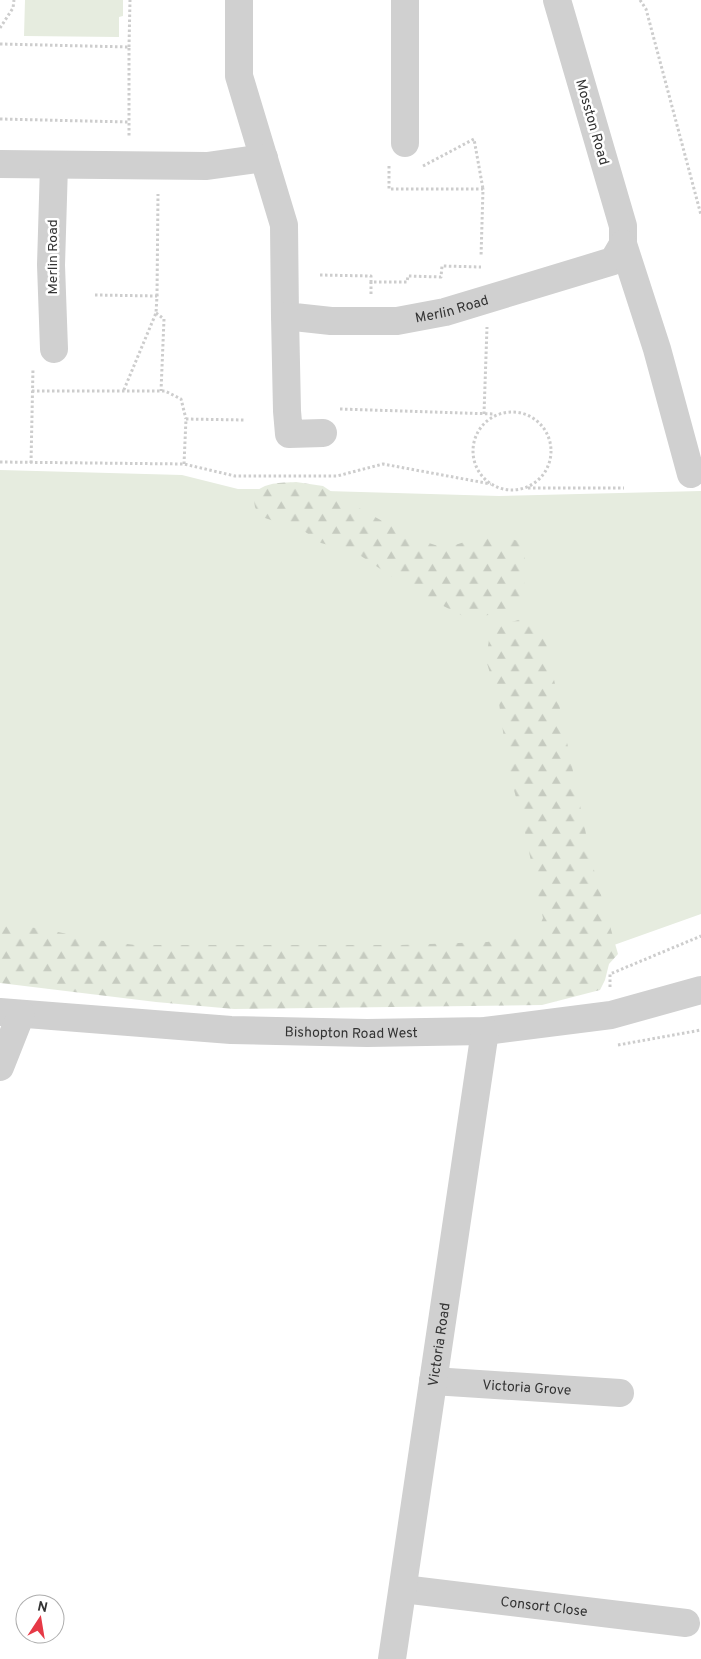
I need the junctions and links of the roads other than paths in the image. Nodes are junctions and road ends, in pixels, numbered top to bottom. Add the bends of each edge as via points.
1 (239, 0) edge
2 (405, 0) edge
3 (557, 0) edge
4 (397, 153) road end
5 (264, 158) junction
6 (0, 164) edge
7 (54, 165) junction
8 (618, 253) junction
9 (285, 316) junction
10 (54, 348) road end
11 (323, 433) road end
12 (691, 474) dead end
13 (701, 990) edge
14 (10, 1013) edge
15 (485, 1031) junction
16 (0, 1067) edge
17 (433, 1381) junction
18 (620, 1393) dead end
19 (403, 1589) junction
20 (686, 1623) dead end
21 (392, 1659) edge

1 - 5 street via 239,76
2 - 4 street
3 - 8 street, Mosston Road via 623,226
5 - 7 street via 207,166
5 - 9 street via 284,225
6 - 7 street
7 - 10 street, Merlin Road via 51,264
8 - 9 street, Merlin Road via 445,312 397,321 331,321
8 - 12 street, Mosston Road via 657,349
9 - 11 street via 289,434
13 - 15 street, Bishopton Road West via 611,1015
14 - 15 street, Bishopton Road West via 231,1030
14 - 16 street
15 - 17 street, Victoria Road
17 - 18 street, Victoria Grove
17 - 19 street, Victoria Road
19 - 20 street, Consort Close
19 - 21 street, Victoria Road

